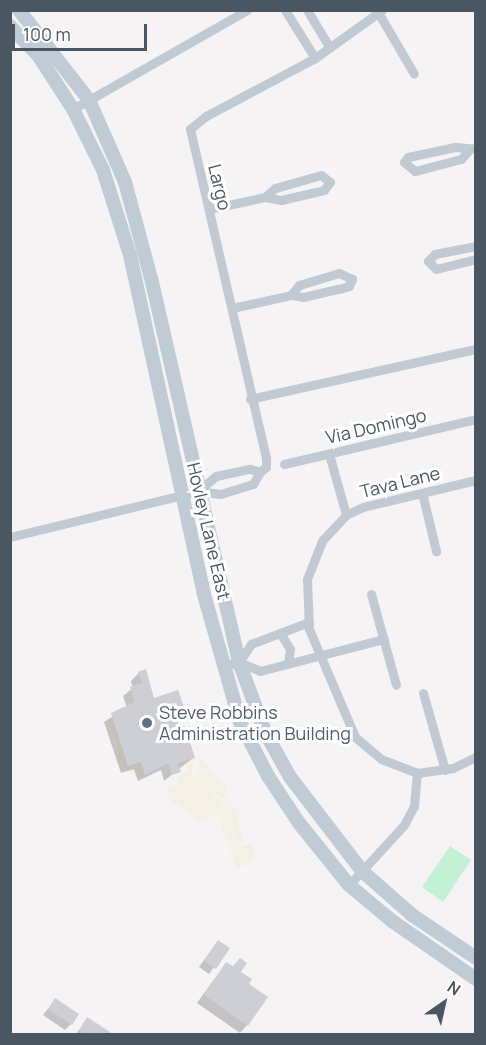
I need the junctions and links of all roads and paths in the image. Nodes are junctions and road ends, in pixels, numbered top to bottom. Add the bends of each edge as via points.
1 (19, 10) edge
2 (247, 10) edge
3 (285, 10) edge
4 (308, 10) edge
5 (380, 12) edge
6 (10, 26) edge
7 (330, 48) junction
8 (315, 58) junction
9 (414, 74) dead end
10 (89, 100) junction
11 (73, 109) junction
12 (472, 150) edge
13 (265, 197) junction
14 (209, 209) junction
15 (476, 246) edge
16 (476, 259) edge
17 (291, 294) junction
18 (232, 308) junction
19 (476, 349) edge
20 (250, 399) junction
21 (476, 419) edge
22 (329, 454) junction
23 (284, 464) dead end
24 (260, 472) junction
25 (476, 480) edge
26 (198, 491) junction
27 (183, 493) junction
28 (422, 493) junction
29 (346, 515) junction
30 (10, 537) edge
31 (436, 551) dead end
32 (371, 594) dead end
33 (309, 622) junction
34 (280, 633) junction
35 (384, 639) junction
36 (318, 657) junction
37 (239, 662) junction
38 (288, 664) junction
39 (223, 666) junction
40 (396, 685) dead end
41 (423, 693) dead end
42 (476, 757) edge
43 (445, 770) junction
44 (417, 773) junction
45 (363, 871) junction
46 (350, 885) junction
47 (476, 958) edge
48 (476, 979) edge

1 - 10 main road, Hovley Lane East
2 - 10 street
3 - 8 street
4 - 7 street
5 - 7 street, Largo
5 - 9 street
6 - 11 main road, Hovley Lane East via 38,55
7 - 8 street, Largo
8 - 14 street, Largo via 206,116 190,129
10 - 11 street
10 - 26 main road, Hovley Lane East via 136,217
11 - 27 main road, Hovley Lane East via 103,170 130,255
12 - 12 street via 455,147 408,157 404,162 415,171 461,159
13 - 13 street via 281,200 324,190 330,182 321,175 275,188
13 - 14 street
14 - 18 street, Largo
15 - 16 street via 435,254 428,261 436,268
17 - 17 street via 303,297 339,289 349,286 352,279 339,273 299,285
17 - 18 street
18 - 20 street, Largo
19 - 20 street
20 - 24 street, Largo via 266,458 266,467
21 - 22 street, Via Domingo
22 - 23 street, Via Domingo
22 - 29 street
24 - 26 street via 250,469 216,476
24 - 26 street via 253,484 221,494
25 - 28 street, Tava Lane
26 - 27 street
26 - 37 main road, Hovley Lane East
27 - 30 street
27 - 39 main road, Hovley Lane East
28 - 29 street, Tava Lane
28 - 31 street
29 - 33 street, Tava Lane via 322,541 311,563 307,579
32 - 35 street
33 - 34 street
33 - 36 street, Tava Lane
34 - 37 street via 252,644
34 - 38 street via 290,649
35 - 36 street
35 - 40 street
36 - 38 street
36 - 44 street, Tava Lane via 355,737 381,759
37 - 38 street via 260,671
37 - 39 street
37 - 45 main road, Hovley Lane East via 265,732 290,777
39 - 46 main road, Hovley Lane East via 240,722 268,776 299,823
41 - 43 street
42 - 43 street, Tava Lane
43 - 44 street, Tava Lane
44 - 45 street via 414,806 404,825
45 - 46 street
45 - 47 main road, Hovley Lane East via 412,915
46 - 48 main road, Hovley Lane East via 392,921

